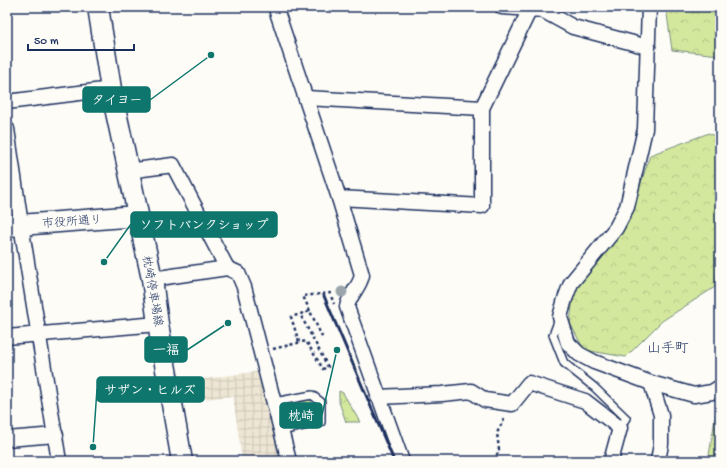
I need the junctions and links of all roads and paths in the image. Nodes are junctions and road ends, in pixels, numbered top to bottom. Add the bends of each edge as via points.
1 (98, 7) edge
2 (276, 7) edge
3 (502, 7) edge
4 (649, 7) edge
5 (531, 8) edge
6 (648, 47) junction
7 (111, 89) junction
8 (306, 98) junction
9 (7, 102) edge
10 (482, 108) junction
11 (7, 129) edge
12 (128, 171) junction
13 (340, 198) junction
14 (138, 216) junction
15 (14, 226) edge
16 (227, 268) junction
17 (152, 279) junction
18 (334, 305) dead end
19 (310, 311) junction
20 (300, 314) junction
21 (560, 317) junction
22 (158, 324) junction
23 (39, 334) junction
24 (7, 337) edge
25 (323, 339) dead end
26 (299, 342) junction
27 (261, 352) junction
28 (651, 383) junction
29 (720, 387) edge
30 (378, 397) junction
31 (274, 402) junction
32 (512, 404) junction
33 (620, 428) junction
34 (281, 431) junction
35 (56, 435) junction
36 (7, 439) edge
37 (59, 461) edge
38 (182, 461) edge
39 (289, 461) edge
40 (402, 461) edge
41 (494, 461) edge
42 (611, 461) edge
43 (658, 461) edge

1 - 7 street, 枕崎停車場線
2 - 8 street
3 - 5 street
4 - 6 street
5 - 6 street via 542,10 584,31
5 - 10 street
6 - 21 street via 645,130 627,207 616,228 571,283
7 - 9 street
7 - 12 street, 枕崎停車場線
8 - 10 street
8 - 13 street
10 - 13 street via 482,206
11 - 15 street
12 - 14 street, 枕崎停車場線
12 - 16 street via 173,165
13 - 30 street via 362,275 346,307
14 - 15 street, 市役所通り
14 - 17 street, 枕崎停車場線
15 - 23 street
16 - 17 street
16 - 27 street via 238,273 244,287
17 - 22 street, 枕崎停車場線
18 - 19 path via 330,293 303,296
19 - 20 path
19 - 25 path
20 - 26 path via 291,317
20 - 26 path via 328,367 323,369 306,340
21 - 28 street via 568,343 579,354
21 - 33 lane via 553,335 564,363 626,418
22 - 23 street
22 - 38 street, 枕崎停車場線
23 - 24 street
23 - 35 street
26 - 27 path
27 - 31 street
28 - 29 street via 694,394 712,392
28 - 43 street via 661,415
30 - 32 street via 471,391 485,400
30 - 40 street
31 - 34 street
31 - 34 lane via 312,395 321,402 321,422
32 - 33 street via 530,383 585,401
32 - 41 path via 497,433 498,450
33 - 42 street
34 - 39 street
35 - 36 street
35 - 37 street

